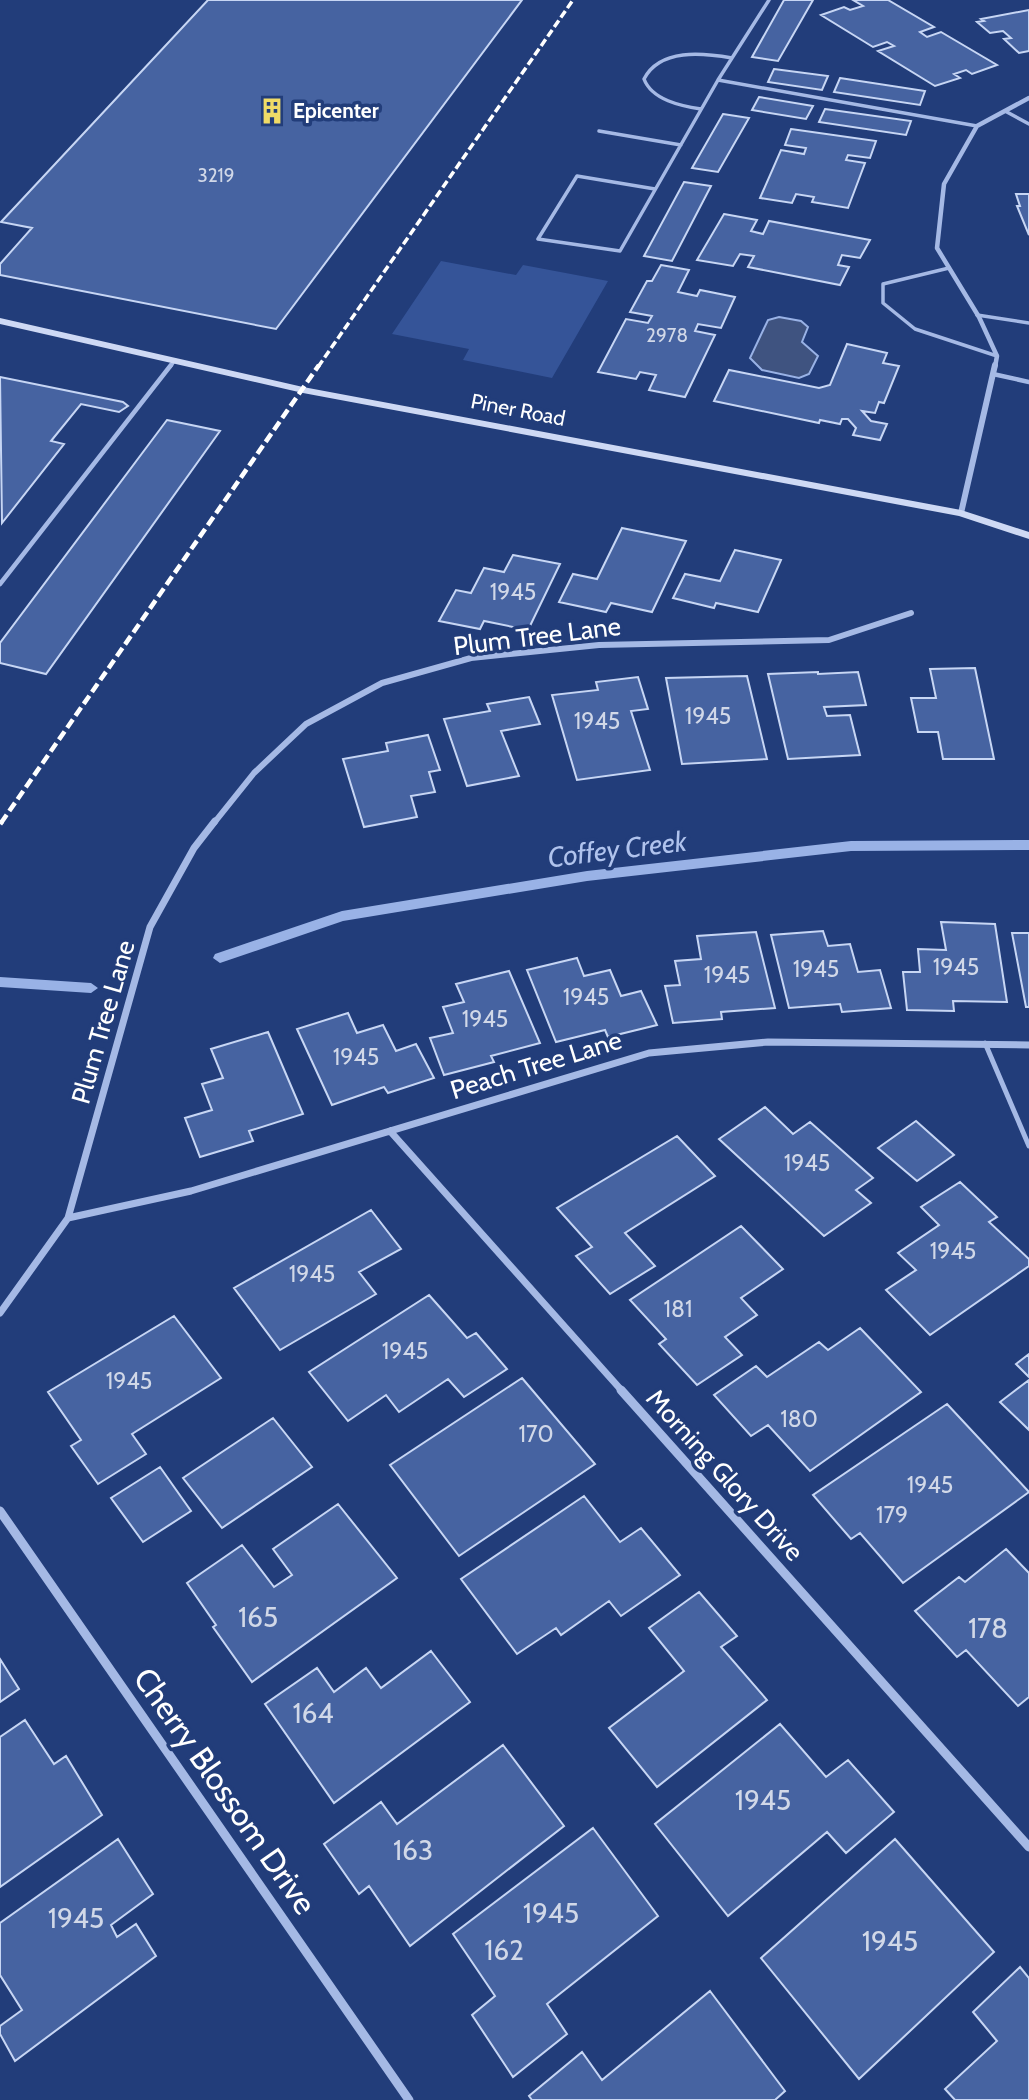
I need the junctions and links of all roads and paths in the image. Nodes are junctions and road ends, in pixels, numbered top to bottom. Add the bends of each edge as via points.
1 (769, 0) edge
2 (732, 58) junction
3 (718, 80) junction
4 (1029, 98) edge
5 (701, 109) junction
6 (1005, 111) junction
7 (1029, 124) edge
8 (977, 126) junction
9 (599, 131) dead end
10 (681, 145) junction
11 (655, 189) junction
12 (949, 268) junction
13 (977, 315) junction
14 (0, 321) edge
15 (1029, 323) edge
16 (997, 356) junction
17 (175, 360) junction
18 (993, 374) junction
19 (1029, 382) edge
20 (961, 513) junction
21 (1029, 536) edge
22 (0, 584) edge
23 (911, 612) dead end
24 (985, 1042) junction
25 (1029, 1045) edge
26 (390, 1131) junction
27 (1029, 1146) edge
28 (68, 1218) junction
29 (0, 1313) edge
30 (0, 1511) edge
31 (1029, 1847) edge
32 (409, 2100) edge

1 - 2 lane
2 - 3 lane
2 - 5 lane via 678,56 652,68 646,76 654,94 682,107
3 - 5 lane
3 - 8 lane
4 - 6 street
5 - 10 lane
6 - 7 lane
6 - 8 street
8 - 12 street via 944,184 937,247
9 - 10 lane
10 - 11 lane
11 - 11 lane via 620,251 538,239 577,176
12 - 13 street
12 - 16 lane via 883,284 883,303 915,329
13 - 15 lane
13 - 16 street
14 - 17 main road, Piner Road
16 - 18 street
17 - 20 main road, Piner Road via 303,390
17 - 22 lane
18 - 19 lane
18 - 20 street
20 - 21 main road, Piner Road
23 - 28 street, Plum Tree Lane via 829,640 599,645 471,658 382,683 306,724 254,773 194,848 150,927
24 - 25 street, Peach Tree Lane
24 - 26 street, Peach Tree Lane via 768,1042 649,1053
24 - 27 lane
26 - 28 street, Peach Tree Lane via 191,1191
26 - 31 street, Morning Glory Drive
28 - 29 street, Plum Tree Lane
30 - 32 street, Cherry Blossom Drive

